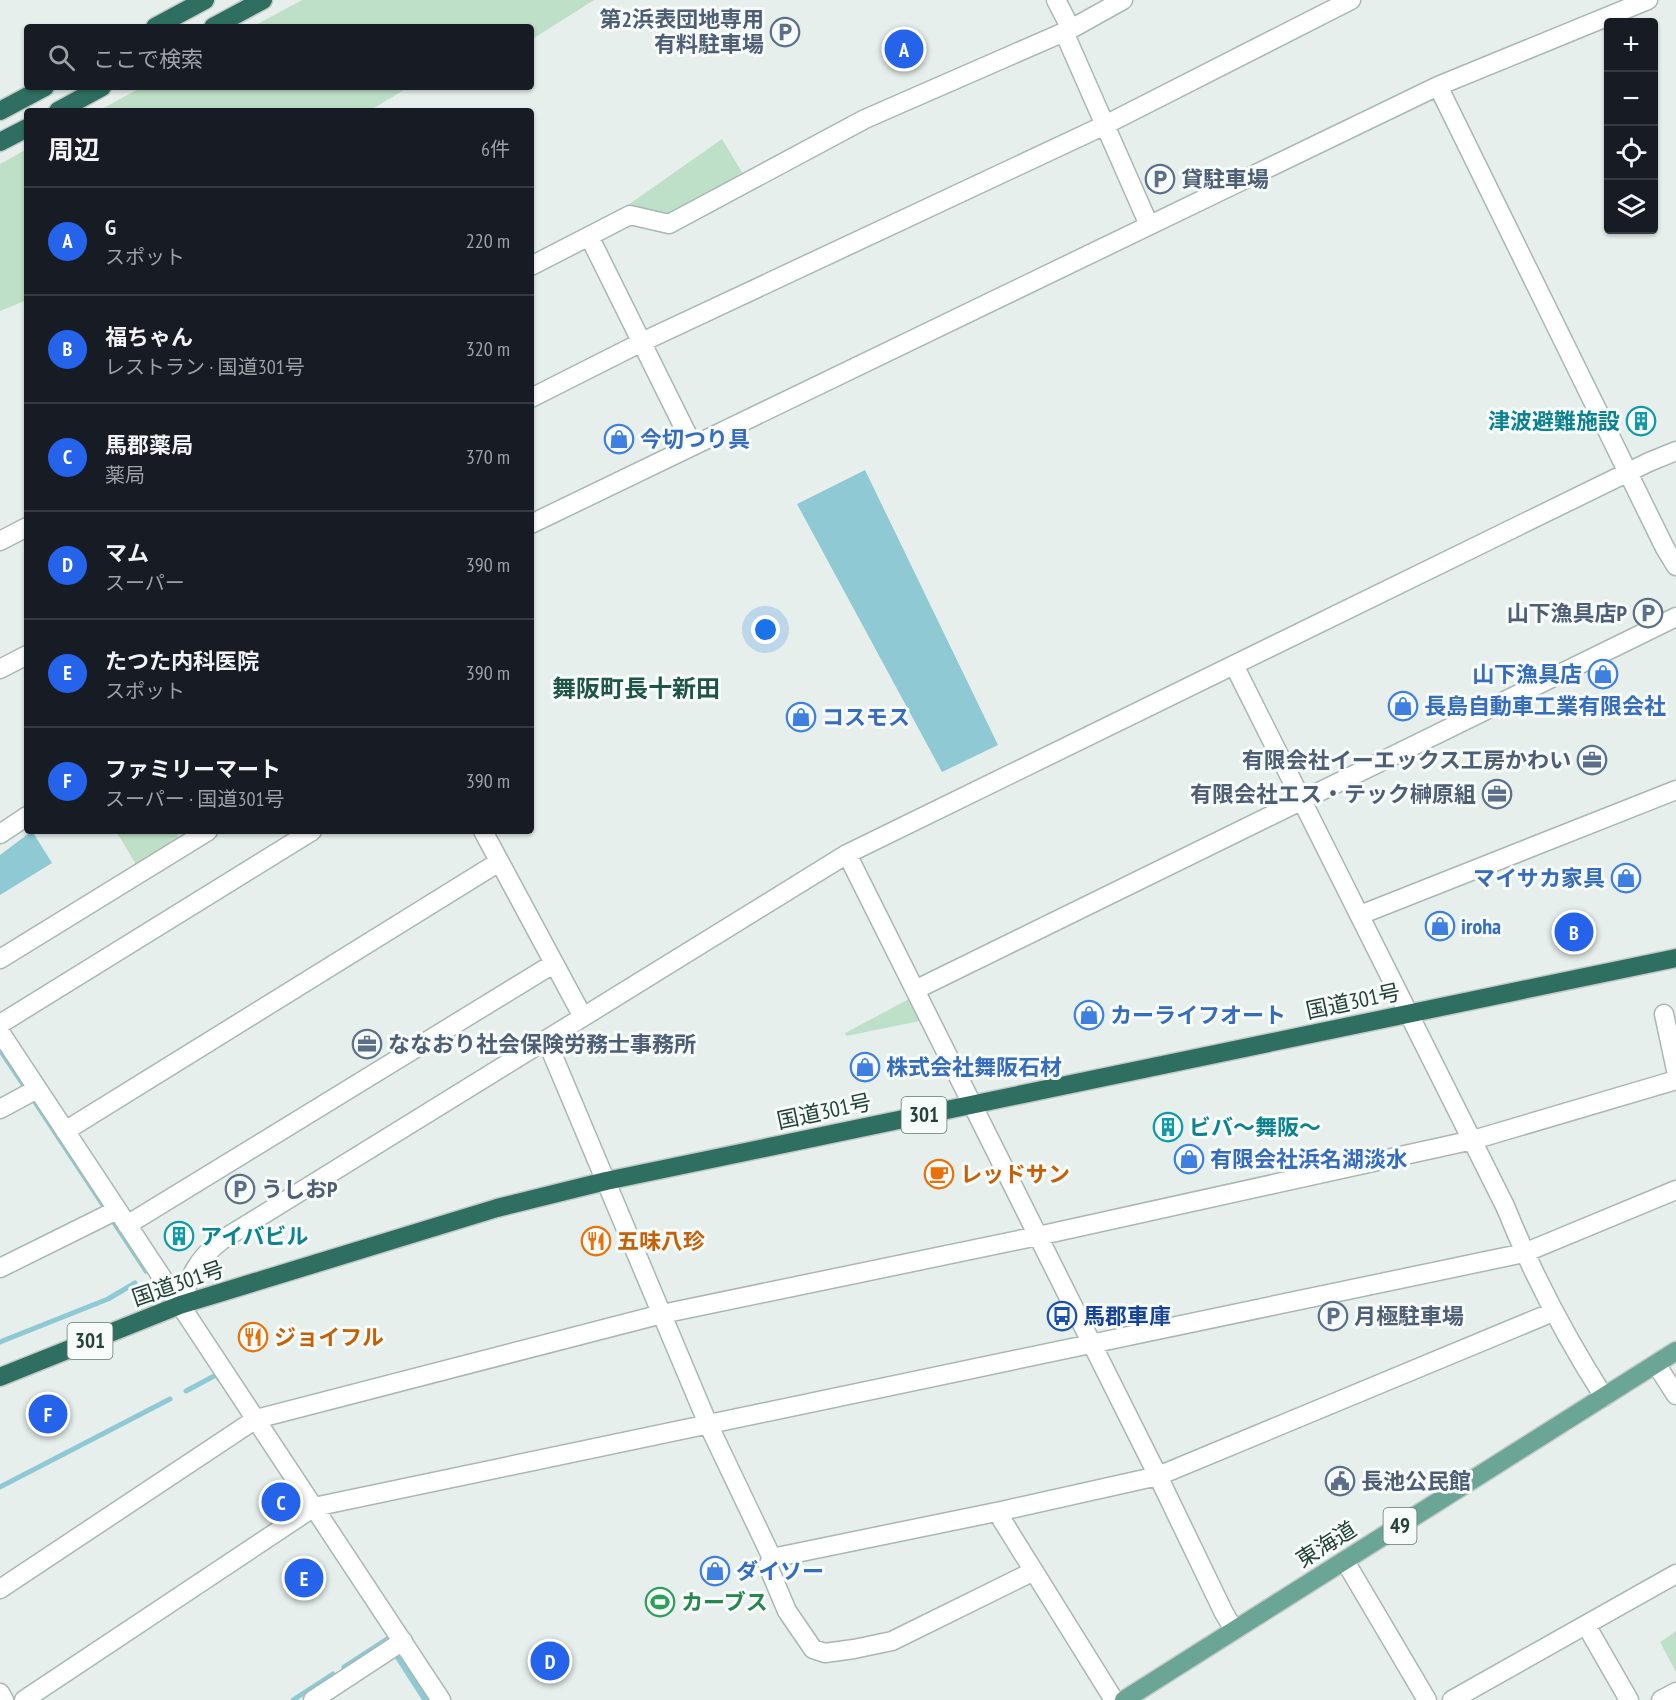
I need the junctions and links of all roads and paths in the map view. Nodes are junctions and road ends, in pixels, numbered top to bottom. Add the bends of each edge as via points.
1 (205, 0) edge
2 (263, 0) edge
3 (1056, 0) edge
4 (1124, 0) edge
5 (1351, 0) edge
6 (1648, 0) edge
7 (1605, 8) edge
8 (161, 24) edge
9 (219, 24) edge
10 (1068, 31) junction
11 (1437, 86) junction
12 (39, 90) edge
13 (96, 90) edge
14 (64, 108) edge
15 (0, 111) edge
16 (1105, 125) junction
17 (24, 130) edge
18 (0, 142) edge
19 (1149, 225) junction
20 (590, 236) junction
21 (534, 264) edge
22 (642, 342) junction
23 (534, 397) edge
24 (693, 446) junction
25 (1676, 451) edge
26 (1628, 472) junction
27 (534, 523) edge
28 (24, 529) edge
29 (0, 541) edge
30 (1676, 566) edge
31 (1676, 617) edge
32 (24, 657) edge
33 (1234, 665) junction
34 (0, 669) edge
35 (1676, 790) edge
36 (1302, 800) junction
37 (24, 818) edge
38 (0, 834) edge
39 (198, 834) edge
40 (307, 834) edge
41 (485, 834) edge
42 (847, 854) junction
43 (499, 862) junction
44 (1360, 915) junction
45 (1676, 958) edge
46 (0, 959) edge
47 (553, 964) junction
48 (915, 990) junction
49 (1410, 1013) junction
50 (1664, 1014) dead end
51 (583, 1017) junction
52 (0, 1024) edge
53 (0, 1032) edge
54 (544, 1041) junction
55 (1676, 1070) edge
56 (1676, 1080) edge
57 (38, 1089) junction
58 (972, 1105) junction
59 (0, 1109) edge
60 (65, 1131) junction
61 (1473, 1140) junction
62 (606, 1181) junction
63 (1676, 1190) edge
64 (122, 1217) junction
65 (1038, 1236) junction
66 (1524, 1252) junction
67 (0, 1268) edge
68 (180, 1305) junction
69 (1553, 1312) junction
70 (662, 1314) junction
71 (1091, 1342) junction
72 (1676, 1351) edge
73 (1656, 1364) junction
74 (0, 1377) edge
75 (1676, 1395) edge
76 (1604, 1397) junction
77 (256, 1419) junction
78 (708, 1424) junction
79 (1158, 1476) junction
80 (314, 1507) junction
81 (1001, 1511) junction
82 (772, 1557) junction
83 (1345, 1561) junction
84 (1034, 1571) junction
85 (1676, 1574) edge
86 (0, 1589) edge
87 (1586, 1625) junction
88 (1234, 1630) junction
89 (403, 1641) junction
90 (1676, 1692) edge
91 (0, 1693) edge
92 (4, 1700) edge
93 (24, 1700) edge
94 (313, 1700) edge
95 (441, 1700) edge
96 (1114, 1700) edge
97 (1124, 1700) edge
98 (1427, 1700) edge
99 (1452, 1700) edge
100 (1629, 1700) edge
101 (1661, 1700) edge

1 - 8 highway
2 - 9 highway
3 - 10 street
4 - 10 street
5 - 16 street
6 - 7 street
7 - 11 street
10 - 16 street
10 - 20 street via 865,119 669,224 630,215
11 - 19 street
11 - 26 street
12 - 15 highway
13 - 14 highway
16 - 19 street
16 - 22 street
17 - 18 highway
19 - 24 street
20 - 21 street
20 - 22 street
22 - 23 street
22 - 24 street
24 - 27 street
25 - 26 street
26 - 30 street
26 - 33 street
28 - 29 street
31 - 36 street
32 - 34 street
33 - 36 street
33 - 42 street
35 - 44 street
36 - 44 street
36 - 48 street
37 - 38 street
39 - 46 street
40 - 52 street
41 - 43 street
42 - 48 street
42 - 51 street
43 - 47 street
43 - 60 street
44 - 49 street
45 - 49 highway, 国道301号 / 301
47 - 51 street
47 - 64 street
48 - 58 street
49 - 58 highway, 国道301号 / 301
49 - 61 street
50 - 55 street
51 - 54 street
53 - 57 street
54 - 62 street
54 - 68 street via 222,1240 199,1262
56 - 61 street
57 - 59 street
57 - 60 street
58 - 62 highway, 国道301号 / 301
58 - 65 street
60 - 64 street
61 - 65 street
61 - 66 street
62 - 68 highway, 国道301号 / 301 via 497,1208
62 - 70 street
63 - 66 street
64 - 67 street via 107,1217
64 - 68 street
65 - 70 street
65 - 71 street
66 - 69 street
66 - 71 street
68 - 74 highway, 国道301号 / 301
68 - 77 street
69 - 76 street
69 - 79 street
70 - 77 street
70 - 78 street
71 - 78 street
71 - 79 street
72 - 73 main road, 東海道 / 49
73 - 75 street
73 - 76 main road, 東海道 / 49
76 - 83 main road, 東海道 / 49
77 - 80 street
77 - 86 street
78 - 80 street
78 - 82 street
79 - 81 street
79 - 88 street
80 - 89 street
80 - 93 street
81 - 82 street
81 - 84 street via 1002,1520
82 - 84 street via 768,1566 787,1611 813,1649 825,1653 892,1641
83 - 88 main road, 東海道 / 49
83 - 98 street
84 - 96 street
85 - 87 street
87 - 99 street
87 - 100 street
88 - 97 main road, 東海道 / 49
89 - 94 street
89 - 95 street
90 - 101 street
91 - 92 street

